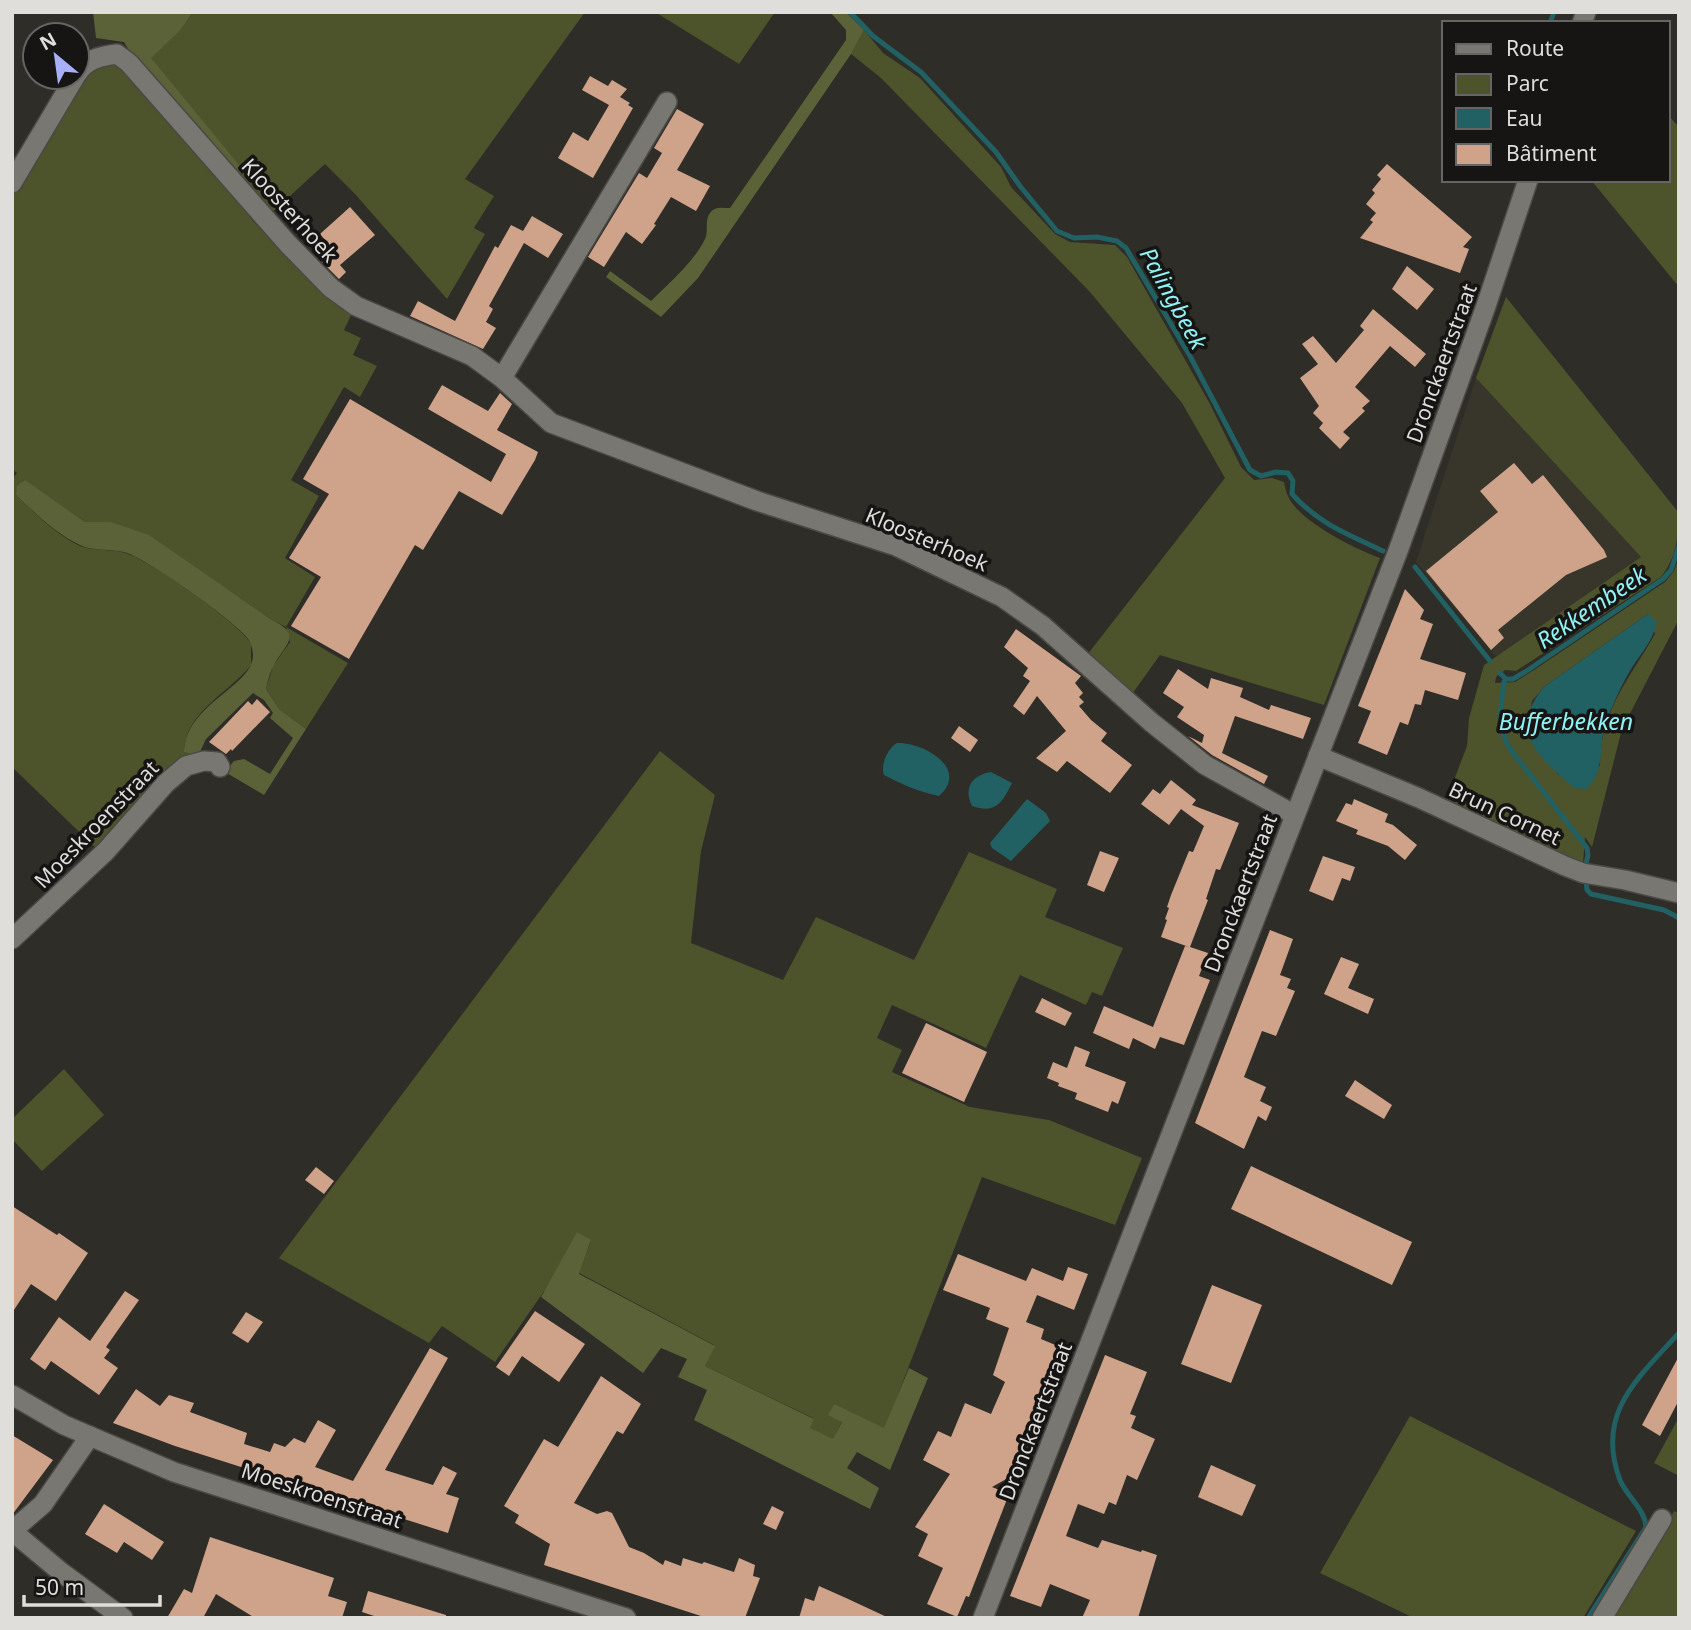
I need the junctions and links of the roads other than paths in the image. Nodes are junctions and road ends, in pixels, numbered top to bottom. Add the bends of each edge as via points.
1 (91, 61) edge
2 (67, 91) edge
3 (667, 102) dead end
4 (1527, 182) edge
5 (12, 183) edge
6 (502, 378) junction
7 (1318, 756) junction
8 (220, 767) dead end
9 (1295, 815) junction
10 (1679, 893) edge
11 (12, 939) edge
12 (12, 1395) edge
13 (90, 1436) junction
14 (1662, 1519) dead end
15 (12, 1531) edge
16 (123, 1618) edge
17 (626, 1618) edge
18 (983, 1618) edge
19 (1602, 1618) edge

1 - 6 street, Kloosterhoek via 117,54 129,63 331,288 356,306 472,356
2 - 5 street, Kloosterhoek
3 - 6 street
4 - 7 street, Dronckaertstraat via 1398,551
6 - 9 street, Kloosterhoek via 551,423 757,501 896,546 1002,597 1043,626 1205,765
7 - 9 street, Dronckaertstraat
7 - 10 street, Brun Cornet via 1565,866
8 - 11 street, Moeskroenstraat via 217,762 204,761 186,765 106,851
9 - 18 street, Dronckaertstraat
12 - 13 street, Moeskroenstraat
13 - 15 street via 43,1504
13 - 17 street, Moeskroenstraat via 174,1472
14 - 19 street
15 - 16 street

